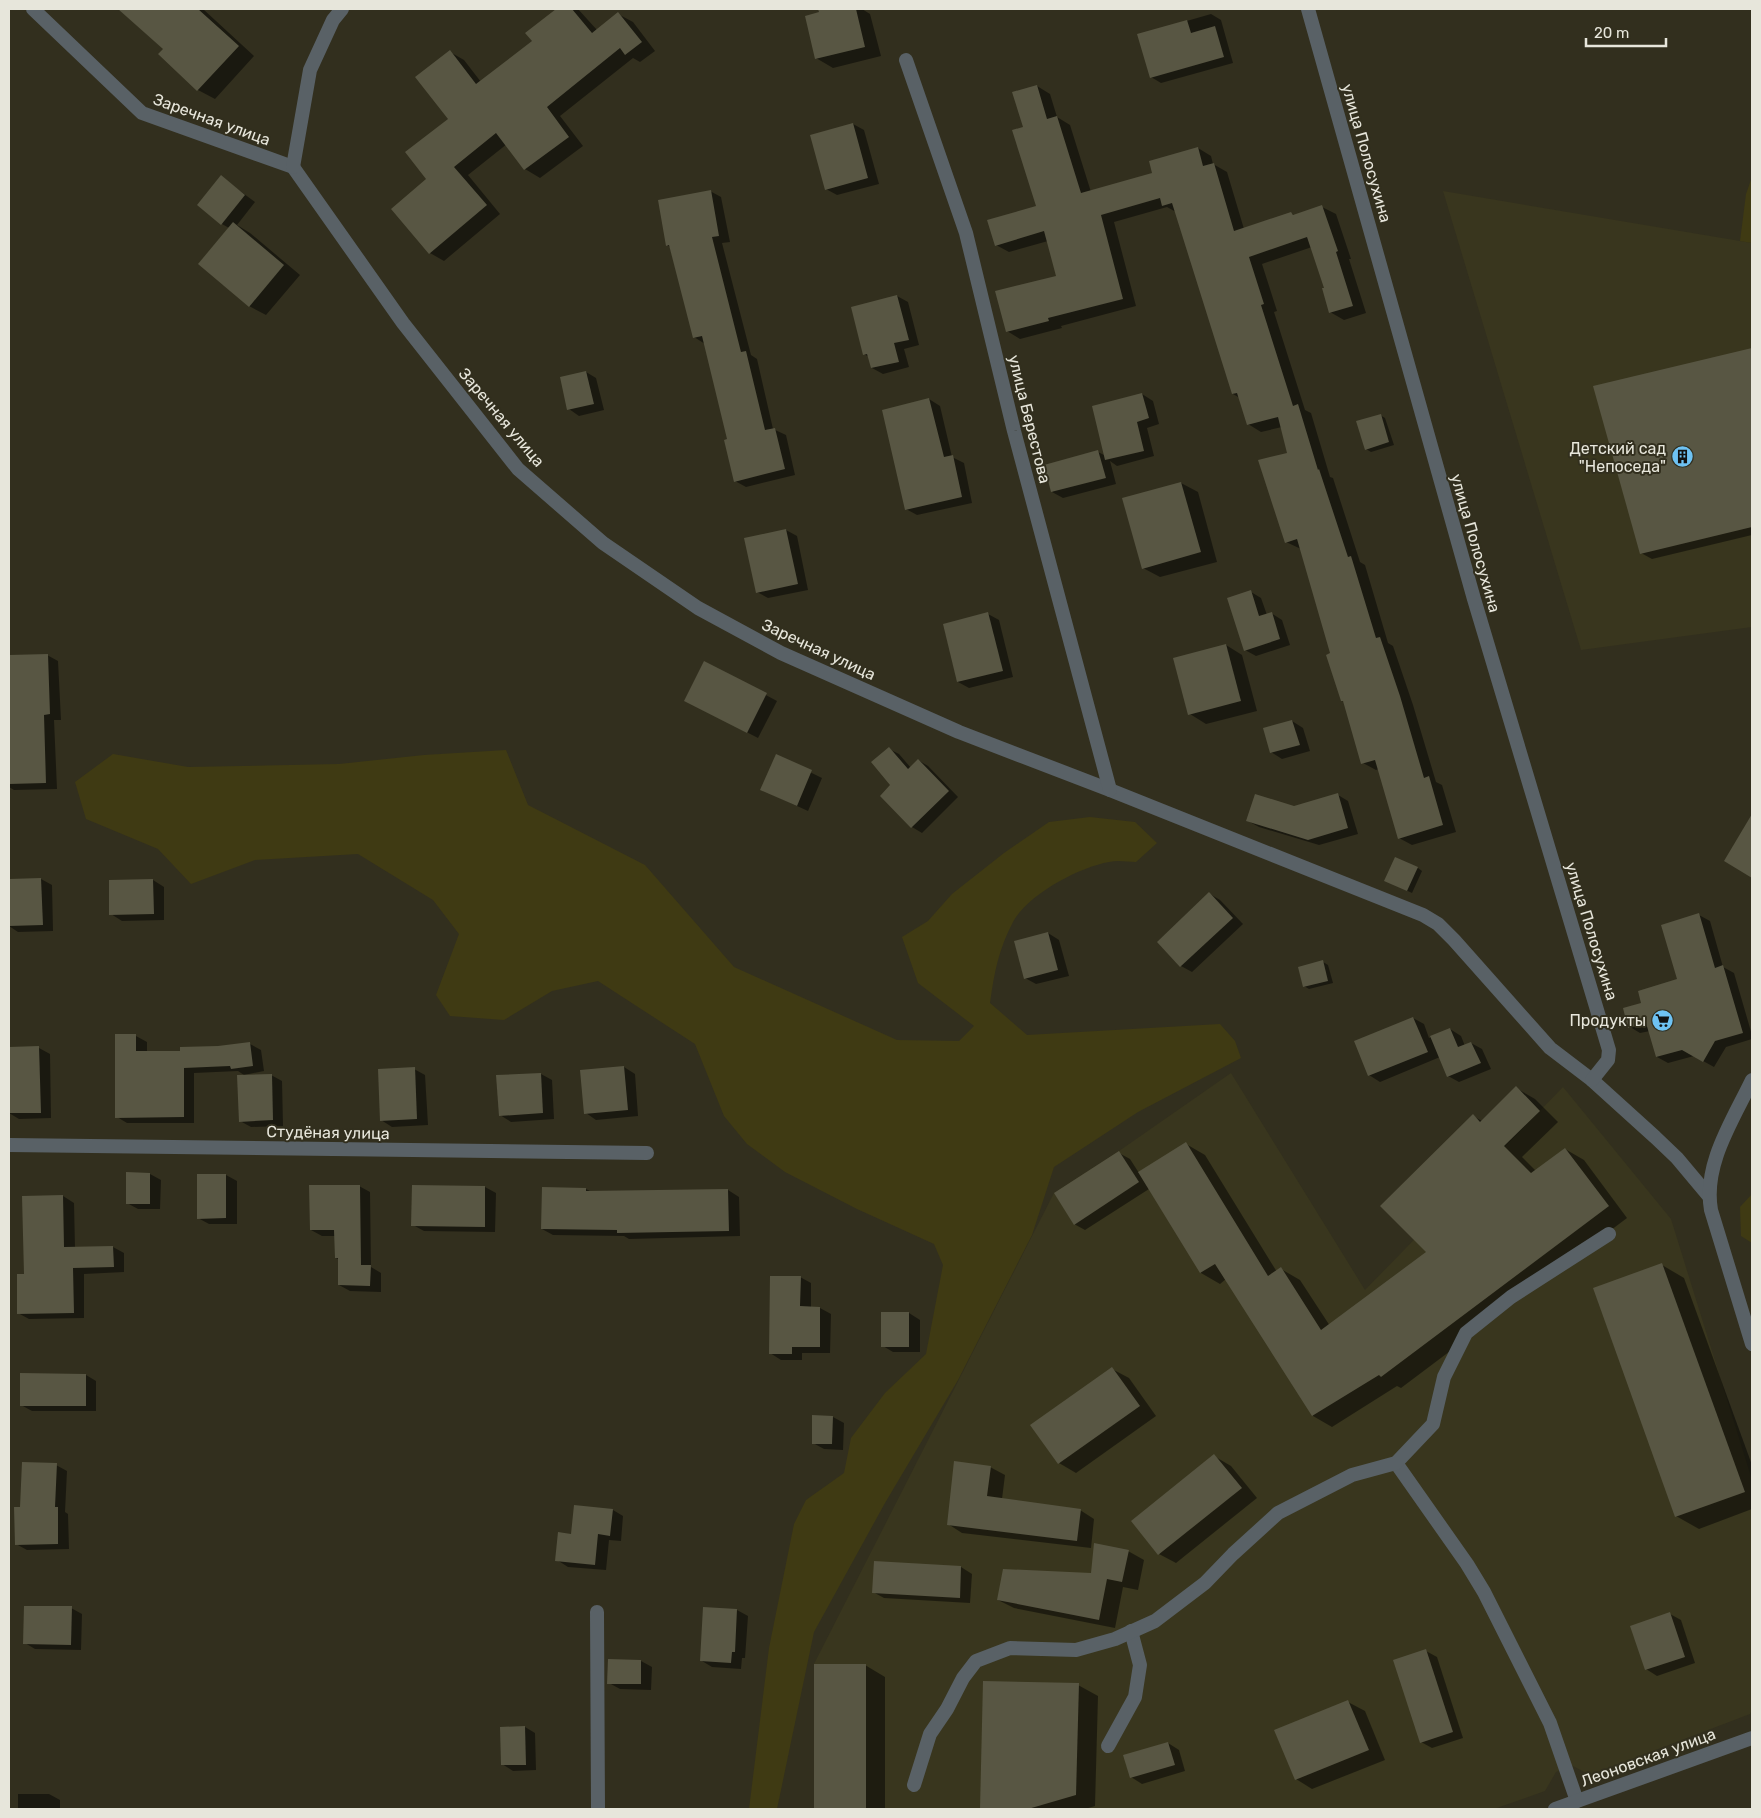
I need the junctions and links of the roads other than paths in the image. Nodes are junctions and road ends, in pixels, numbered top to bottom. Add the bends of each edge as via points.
1 (33, 9) edge
2 (342, 9) edge
3 (1308, 9) edge
4 (906, 60) dead end
5 (293, 167) junction
6 (1110, 790) junction
7 (1592, 1080) junction
8 (1752, 1080) edge
9 (9, 1145) edge
10 (647, 1153) dead end
11 (1708, 1195) junction
12 (1609, 1234) dead end
13 (1752, 1344) edge
14 (1396, 1462) junction
15 (597, 1612) dead end
16 (1131, 1632) junction
17 (1752, 1738) edge
18 (1108, 1746) dead end
19 (914, 1785) dead end
20 (1577, 1801) junction
21 (598, 1809) edge
22 (1555, 1809) edge

1 - 5 street, Заречная улица via 142,113
2 - 5 street via 332,20 310,70
3 - 7 street, улица Полосухина via 1471,590 1609,1050 1608,1060
4 - 6 street, улица Берестова via 966,233 1014,431
5 - 6 street, Заречная улица via 402,323 518,469 603,543 698,608 781,653 959,732
6 - 7 street via 1424,915 1454,940 1550,1048
7 - 11 street via 1677,1158
8 - 11 street via 1715,1158
9 - 10 street, Студёная улица
11 - 13 street
12 - 14 street via 1511,1297 1466,1333 1444,1377 1433,1424
14 - 16 street via 1352,1475 1278,1513 1204,1583 1155,1621
14 - 20 street via 1484,1592 1550,1723
15 - 21 street
16 - 18 street via 1140,1665 1135,1698
16 - 19 street via 1076,1650 1010,1648 976,1661 930,1734
17 - 20 street, Леоновская улица
20 - 22 street, Леоновская улица

